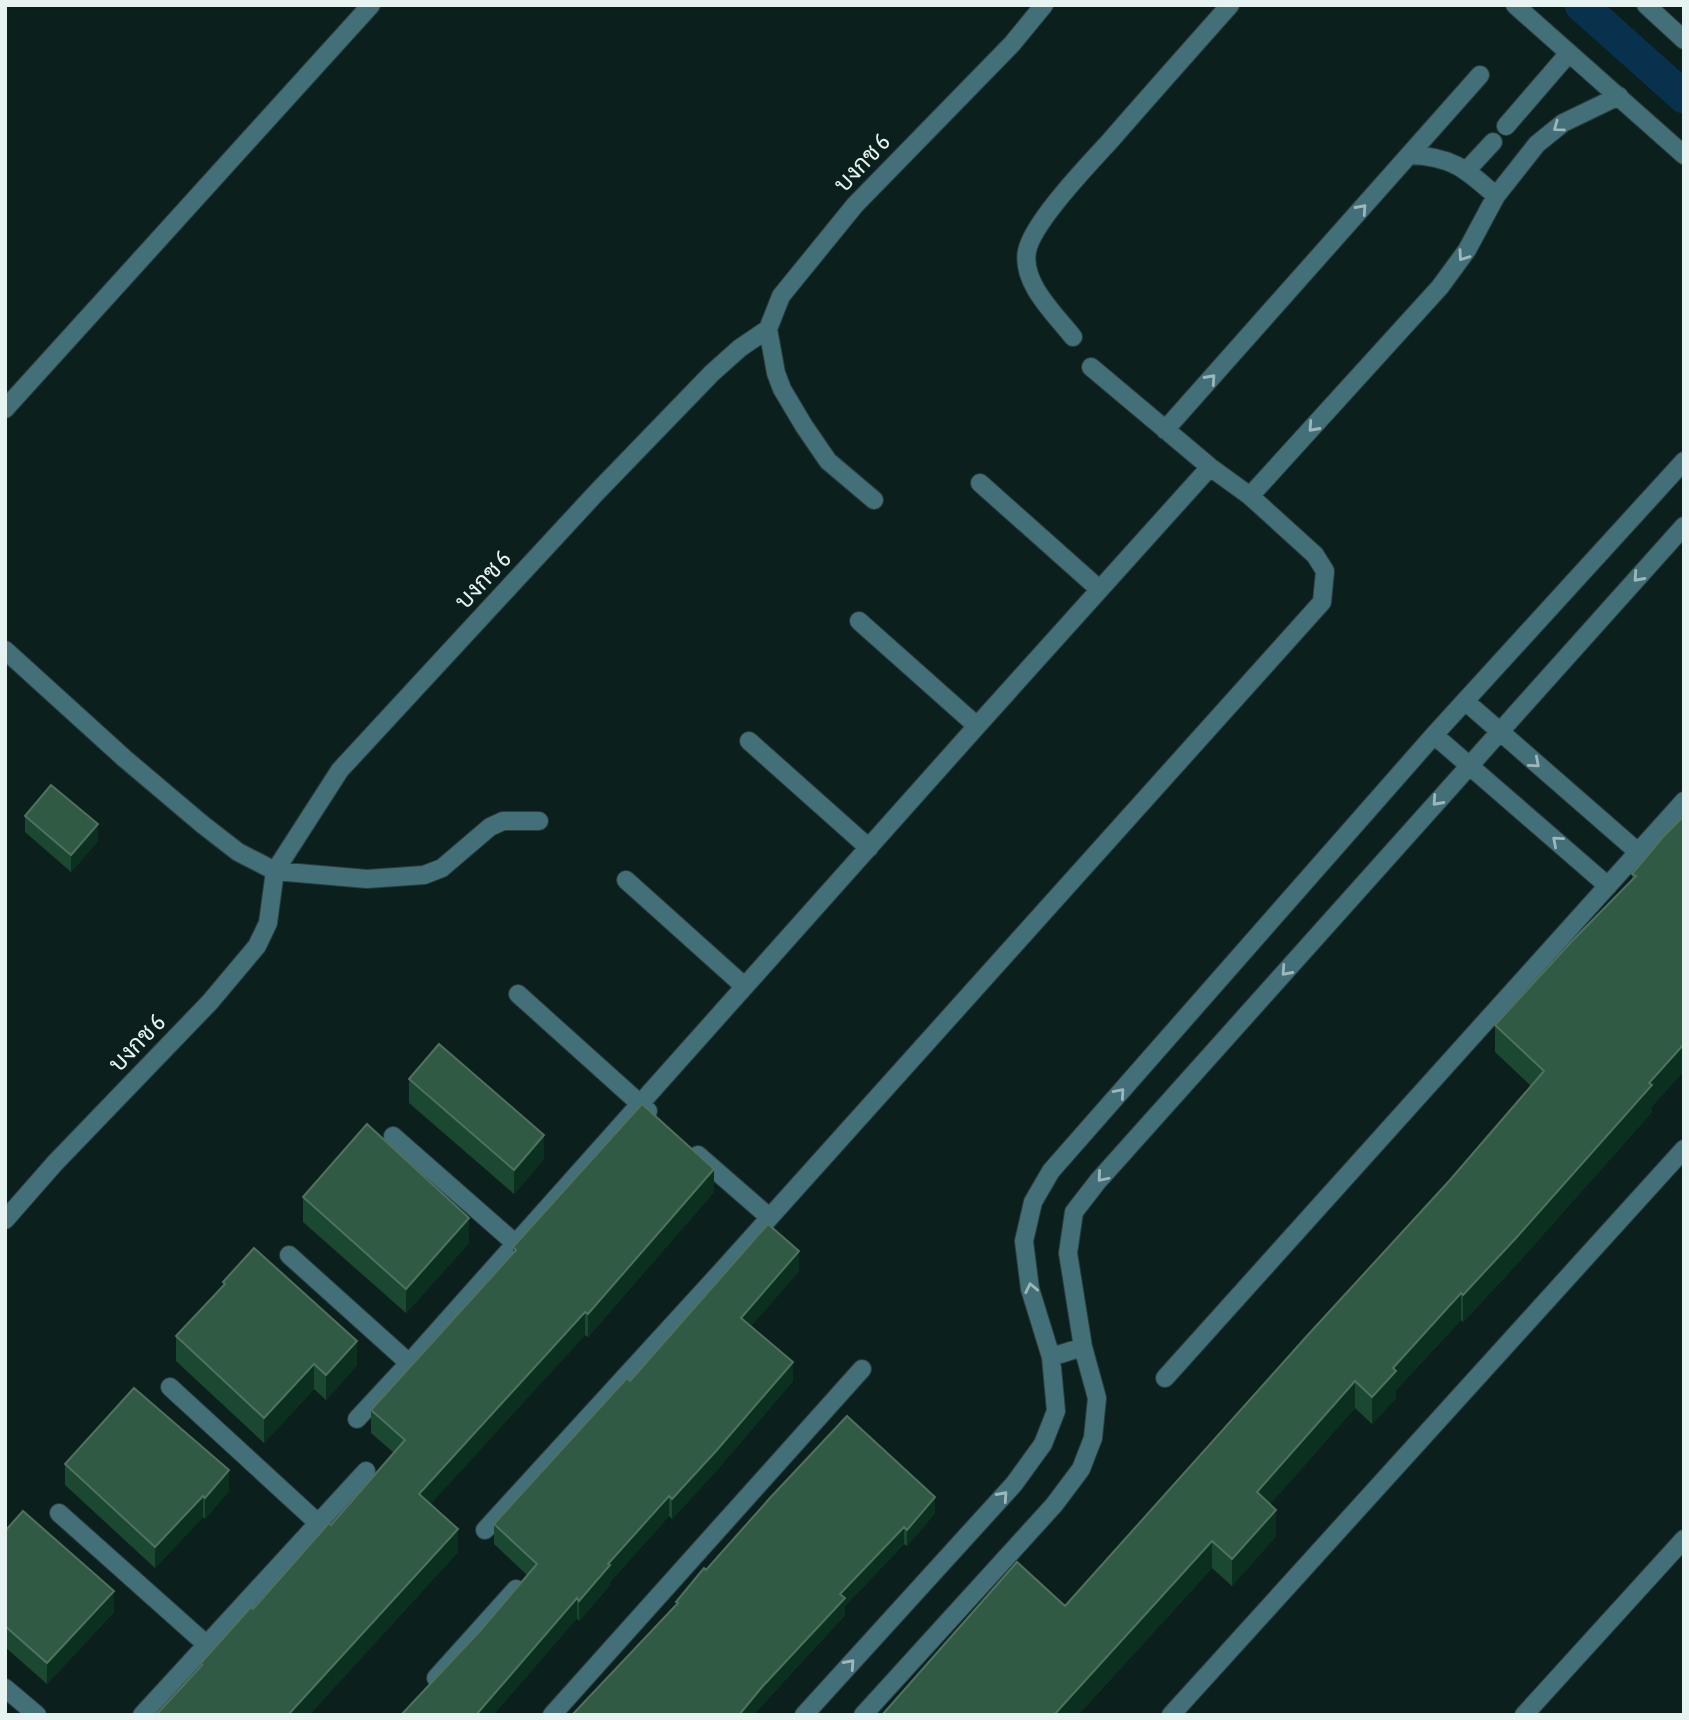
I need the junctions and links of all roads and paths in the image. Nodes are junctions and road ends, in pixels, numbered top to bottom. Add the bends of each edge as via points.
1 (371, 5) edge
2 (1044, 5) edge
3 (1230, 5) edge
4 (1515, 5) edge
5 (1646, 5) edge
6 (1682, 33) edge
7 (1569, 53) junction
8 (1480, 75) dead end
9 (1619, 96) junction
10 (1506, 125) dead end
11 (1493, 142) dead end
12 (1409, 155) junction
13 (1684, 155) edge
14 (1466, 170) junction
15 (1496, 196) junction
16 (768, 329) junction
17 (1073, 337) dead end
18 (1091, 367) dead end
19 (5, 409) edge
20 (1166, 430) junction
21 (1684, 461) edge
22 (1210, 467) junction
23 (980, 483) dead end
24 (1250, 496) junction
25 (874, 500) dead end
26 (1684, 526) edge
27 (1100, 589) junction
28 (859, 621) dead end
29 (5, 650) edge
30 (1465, 701) junction
31 (977, 726) junction
32 (1499, 732) junction
33 (1434, 735) junction
34 (749, 741) dead end
35 (1469, 765) junction
36 (1684, 801) edge
37 (539, 821) dead end
38 (869, 848) junction
39 (1638, 852) junction
40 (275, 871) junction
41 (626, 880) dead end
42 (1608, 886) junction
43 (744, 986) junction
44 (517, 994) dead end
45 (640, 1104) junction
46 (660, 1122) edge
47 (393, 1136) dead end
48 (690, 1148) edge
49 (1684, 1149) edge
50 (769, 1217) junction
51 (5, 1220) edge
52 (516, 1244) junction
53 (289, 1255) dead end
54 (1083, 1348) junction
55 (1051, 1357) junction
56 (409, 1363) junction
57 (862, 1369) dead end
58 (1165, 1378) dead end
59 (170, 1387) dead end
60 (357, 1419) dead end
61 (366, 1471) dead end
62 (59, 1513) dead end
63 (318, 1524) junction
64 (485, 1530) dead end
65 (1684, 1539) edge
66 (516, 1589) edge
67 (206, 1645) junction
68 (5, 1688) edge
69 (421, 1695) edge
70 (37, 1715) edge
71 (142, 1715) edge
72 (552, 1715) edge
73 (804, 1715) edge
74 (863, 1715) edge
75 (1171, 1715) edge
76 (1524, 1715) edge

1 - 19 street
2 - 16 street, บงกช 6 via 1012,44 855,205 781,296
3 - 17 street via 1069,186 1037,229 1027,251 1028,274
4 - 7 street
5 - 6 street
7 - 9 street
7 - 10 street
8 - 12 street
9 - 13 street
9 -> 15 street via 1563,122 1537,144
11 - 14 street
12 - 14 street via 1430,156
20 -> 12 street
14 - 15 street
15 -> 24 street via 1467,250 1440,286
16 - 25 street via 779,381 804,426 828,461
16 - 40 street, บงกช 6 via 712,373 340,770
18 - 20 street
20 - 22 street
21 - 30 street
22 - 24 street
22 - 27 street
23 - 27 street
24 - 50 street via 1315,555 1325,571 1322,602
26 -> 32 street
27 - 31 street
28 - 31 street
29 - 40 street via 202,824 238,852
30 - 32 street
30 - 33 street
31 - 38 street
32 - 35 street
32 -> 39 street
33 - 35 street
55 -> 33 street via 1030,1289 1024,1241 1033,1202 1051,1171
34 - 38 street
42 -> 35 street
35 -> 54 street via 1074,1212 1068,1253
36 - 39 street
37 - 40 street via 503,821 490,827 442,868 424,875 367,879
38 - 43 street
39 - 42 street
40 - 51 street, บงกช 6 via 268,923 257,946
41 - 43 street
42 - 58 street
43 - 45 street
44 - 45 street
45 - 46 street
45 - 52 street
47 - 52 street
48 - 50 street
49 - 75 street
50 - 64 street
52 - 56 street
53 - 56 street
54 - 55 street
54 - 74 street via 1097,1398 1093,1438 1081,1469 1054,1505
73 -> 55 street via 1014,1484 1043,1444 1055,1411
56 - 60 street
57 - 72 street
59 - 63 street
61 - 63 street
62 - 67 street
63 - 67 street
65 - 76 street
66 - 69 street
67 - 71 street
68 - 70 street

